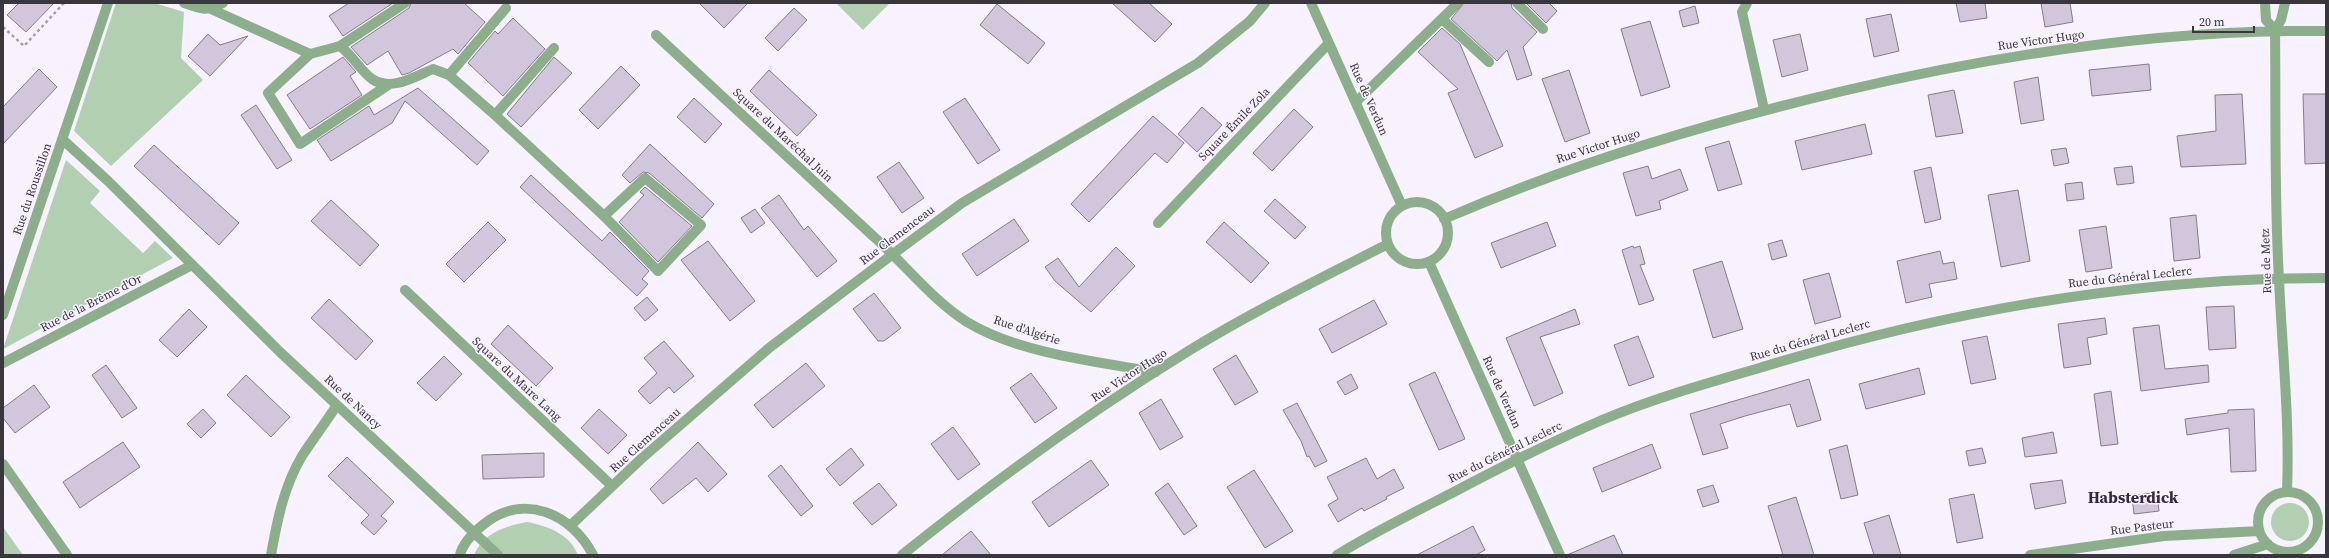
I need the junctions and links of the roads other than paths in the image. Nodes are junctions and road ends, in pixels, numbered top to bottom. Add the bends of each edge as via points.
1 (108, 3) edge
2 (184, 3) edge
3 (223, 3) edge
4 (405, 3) edge
5 (1265, 3) edge
6 (1311, 3) edge
7 (1458, 3) edge
8 (1517, 3) edge
9 (1747, 3) edge
10 (2265, 3) edge
11 (2285, 3) edge
12 (506, 8) dead end
13 (212, 9) junction
14 (1442, 19) junction
15 (1543, 28) dead end
16 (2275, 30) junction
17 (2326, 31) edge
18 (656, 36) dead end
19 (1329, 43) junction
20 (340, 46) junction
21 (554, 48) dead end
22 (310, 54) junction
23 (1489, 62) dead end
24 (449, 75) junction
25 (388, 85) junction
26 (1356, 102) junction
27 (1764, 109) junction
28 (495, 115) junction
29 (62, 139) junction
30 (1402, 206) junction
31 (604, 216) junction
32 (1444, 219) junction
33 (1158, 223) dead end
34 (1388, 244) junction
35 (893, 254) junction
36 (1429, 262) junction
37 (192, 265) junction
38 (2279, 278) junction
39 (2326, 278) edge
40 (405, 290) dead end
41 (3, 315) edge
42 (3, 363) edge
43 (1156, 372) junction
44 (337, 405) junction
45 (1518, 459) junction
46 (3, 464) edge
47 (612, 486) junction
48 (2287, 491) junction
49 (571, 525) junction
50 (2322, 528) edge
51 (2258, 531) junction
52 (474, 532) junction
53 (2268, 544) junction
54 (2296, 553) edge
55 (67, 555) edge
56 (271, 555) edge
57 (460, 555) edge
58 (498, 555) edge
59 (593, 555) edge
60 (902, 555) edge
61 (1337, 555) edge
62 (1560, 555) edge
63 (2030, 555) edge
64 (2234, 555) edge

1 - 29 street, Rue du Roussillon
2 - 13 street
3 - 13 street
4 - 20 street
5 - 35 street, Rue Clemenceau via 1250,21 1198,63 962,203
6 - 19 street, Rue de Verdun
7 - 14 street
8 - 15 street
9 - 27 street via 1742,12
10 - 16 street, Rue de Metz via 2266,20
11 - 16 street, Rue de Metz via 2282,20
12 - 24 street
13 - 22 street
14 - 23 street
14 - 26 street
16 - 17 street, Rue Victor Hugo
16 - 27 street, Rue Victor Hugo via 2107,44 1982,61
16 - 38 street, Rue de Metz
18 - 35 street, Square du Maréchal Juin
19 - 26 street, Rue de Verdun
19 - 33 street, Square Émile Zola
20 - 22 street
20 - 25 street via 372,79
21 - 28 street
22 - 25 street via 268,94 300,144
24 - 25 street via 433,69
24 - 28 street
26 - 30 street, Rue de Verdun
27 - 32 street, Rue Victor Hugo via 1563,171 1503,193
28 - 31 street
29 - 37 street, Rue du Roussillon
29 - 41 street, Rue du Roussillon
30 - 32 street via 1421,202 1431,205
30 - 34 street via 1395,211 1386,226
31 - 31 street via 658,271 701,225 645,178
32 - 36 street via 1448,228 1446,243
34 - 36 street via 1397,257 1404,261 1416,264
34 - 43 street, Rue Victor Hugo via 1262,308
35 - 43 street, Rue d'Algérie via 937,299 968,322 1000,337 1077,358
35 - 47 street, Rue Clemenceau via 769,348
36 - 45 street, Rue de Verdun
37 - 42 street, Rue de la Brême d'Or
37 - 44 street, Rue de Nancy
38 - 39 street, Rue du Général Leclerc
38 - 45 street, Rue du Général Leclerc via 2214,281 2058,298 1958,316 1874,335 1685,390 1604,419
38 - 48 street, Rue de Metz via 2285,370
40 - 47 street, Square du Maire Lang
43 - 60 street, Rue Victor Hugo via 1037,451
44 - 52 street, Rue de Nancy
44 - 56 street via 294,472 277,520
45 - 61 street, Rue du Général Leclerc
45 - 62 street, Rue de Verdun
46 - 55 street
47 - 49 street, Rue Clemenceau
48 - 50 street via 2304,496 2311,502
48 - 51 street via 2270,497 2263,504 2257,521
49 - 52 street via 553,514 532,509 511,511 491,518
49 - 59 street via 585,540
50 - 54 street via 2310,543
51 - 53 street
51 - 63 street, Rue Pasteur via 2164,536
52 - 57 street
52 - 58 street, Rue de Nancy
53 - 54 street via 2276,550
53 - 64 street

